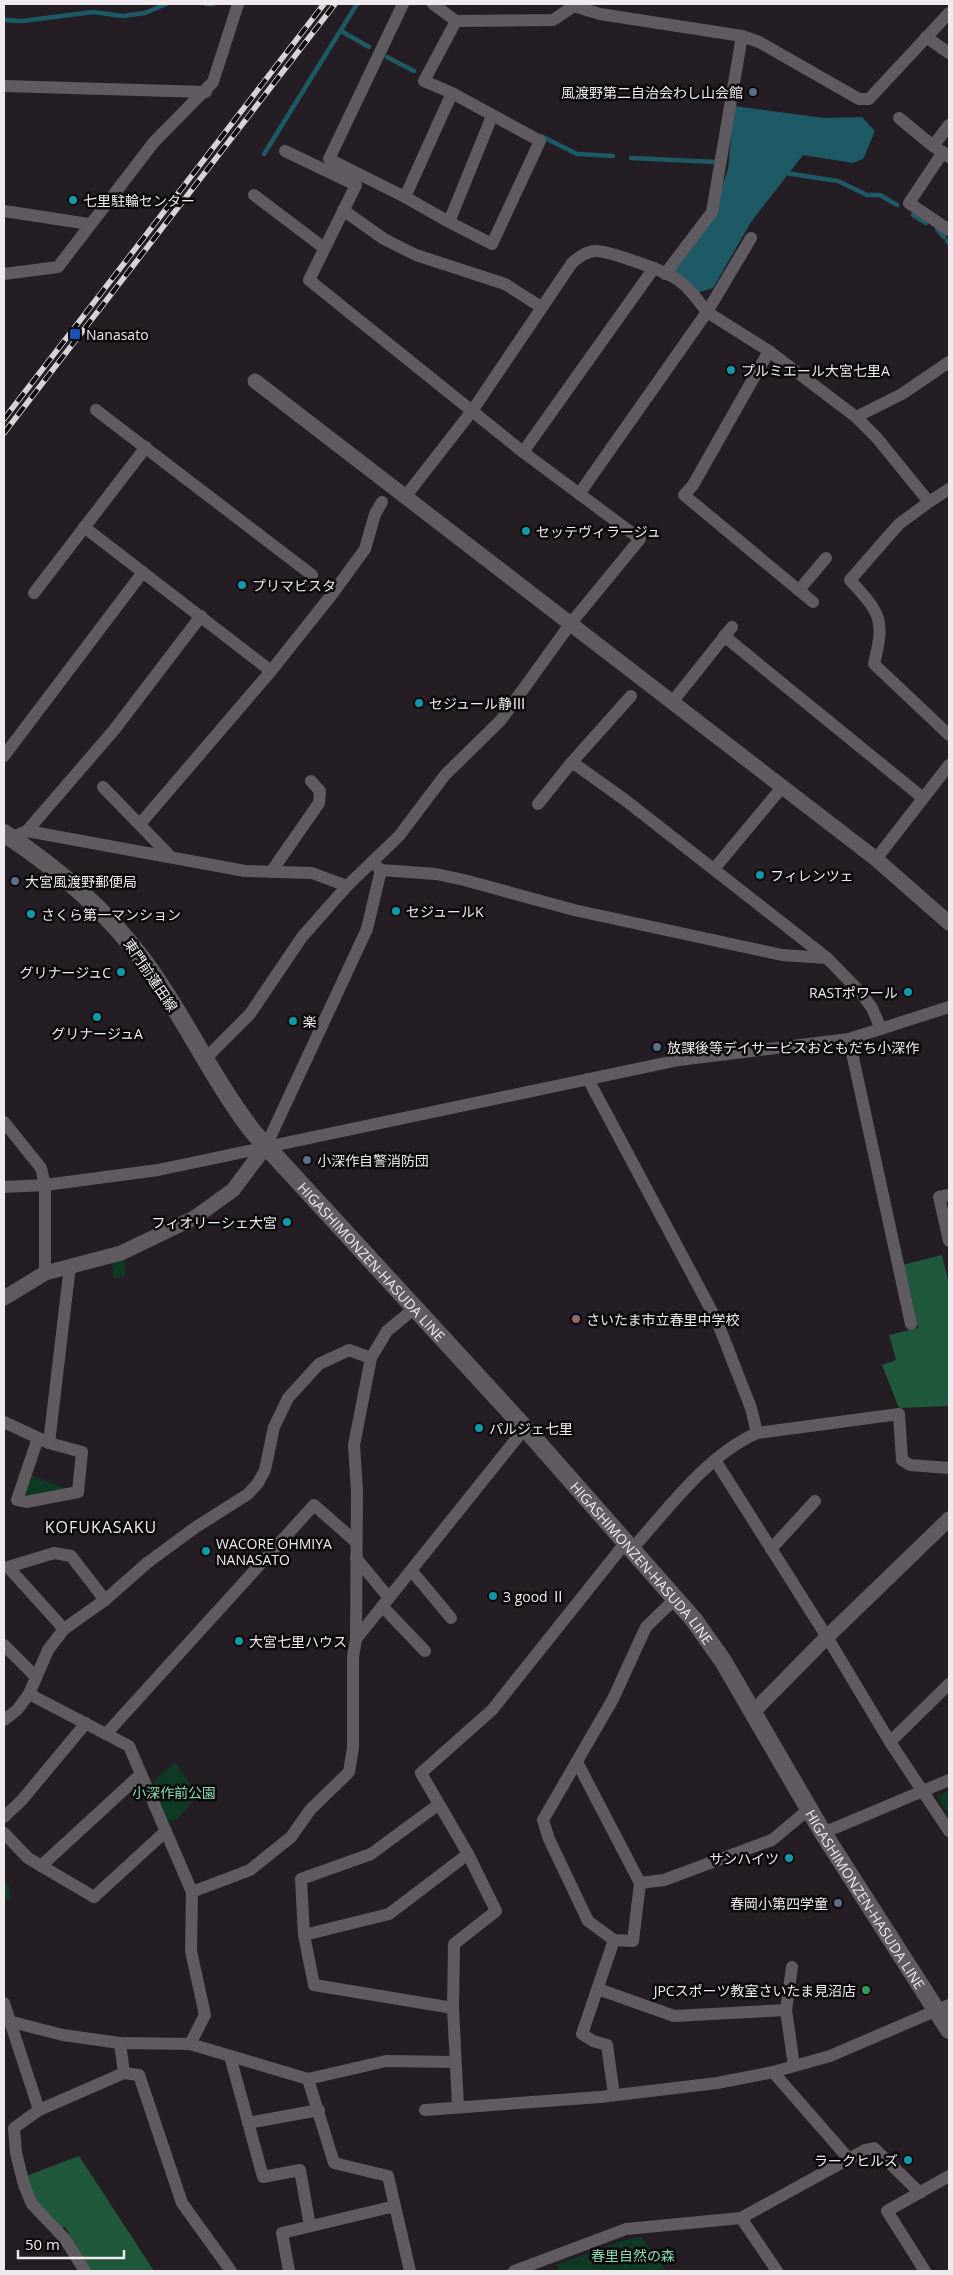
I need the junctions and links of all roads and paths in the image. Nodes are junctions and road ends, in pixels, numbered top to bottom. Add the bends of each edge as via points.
1 (238, 4) edge
2 (403, 4) edge
3 (433, 4) edge
4 (575, 5) edge
5 (949, 12) edge
6 (456, 21) junction
7 (742, 36) junction
8 (926, 37) junction
9 (949, 52) edge
10 (4, 86) edge
11 (206, 92) junction
12 (452, 93) junction
13 (492, 116) junction
14 (899, 118) dead end
15 (949, 125) edge
16 (285, 151) dead end
17 (942, 152) edge
18 (254, 195) dead end
19 (405, 197) junction
20 (343, 210) junction
21 (4, 211) edge
22 (449, 222) junction
23 (89, 224) junction
24 (949, 230) edge
25 (751, 238) dead end
26 (324, 248) junction
27 (659, 271) junction
28 (8, 274) edge
29 (4, 286) edge
30 (541, 307) junction
31 (707, 312) junction
32 (770, 351) junction
33 (949, 362) edge
34 (256, 381) dead end
35 (96, 410) dead end
36 (472, 411) junction
37 (856, 417) junction
38 (146, 448) junction
39 (522, 452) junction
40 (949, 489) edge
41 (579, 494) junction
42 (405, 497) junction
43 (382, 502) dead end
44 (929, 502) junction
45 (84, 527) junction
46 (826, 558) dead end
47 (143, 572) junction
48 (312, 575) dead end
49 (799, 590) junction
50 (34, 593) dead end
51 (813, 602) dead end
52 (201, 616) junction
53 (572, 623) junction
54 (271, 671) junction
55 (631, 696) dead end
56 (674, 701) junction
57 (949, 735) edge
58 (4, 756) edge
59 (572, 762) junction
60 (949, 765) edge
61 (310, 781) dead end
62 (783, 786) junction
63 (103, 787) dead end
64 (923, 798) junction
65 (538, 804) dead end
66 (140, 824) junction
67 (14, 834) edge
68 (172, 857) junction
69 (876, 858) junction
70 (376, 866) junction
71 (714, 869) junction
72 (271, 872) junction
73 (347, 886) junction
74 (949, 923) edge
75 (827, 958) junction
76 (949, 1007) edge
77 (881, 1029) junction
78 (849, 1039) junction
79 (206, 1059) junction
80 (588, 1080) junction
81 (4, 1122) edge
82 (266, 1146) junction
83 (44, 1185) junction
84 (4, 1187) edge
85 (949, 1195) edge
86 (949, 1241) edge
87 (70, 1266) junction
88 (45, 1273) junction
89 (4, 1298) edge
90 (415, 1308) junction
91 (911, 1324) dead end
92 (371, 1358) junction
93 (4, 1422) edge
94 (525, 1428) junction
95 (757, 1433) junction
96 (44, 1441) junction
97 (715, 1460) junction
98 (949, 1468) edge
99 (815, 1501) dead end
100 (949, 1519) edge
101 (356, 1542) junction
102 (629, 1546) junction
103 (771, 1548) junction
104 (356, 1558) junction
105 (411, 1570) junction
106 (676, 1598) junction
107 (105, 1600) junction
108 (386, 1602) junction
109 (451, 1618) dead end
110 (64, 1629) junction
111 (827, 1637) junction
112 (356, 1639) junction
113 (4, 1645) edge
114 (425, 1651) dead end
115 (36, 1677) junction
116 (949, 1684) edge
117 (29, 1694) junction
118 (753, 1712) junction
119 (4, 1720) edge
120 (86, 1723) junction
121 (106, 1734) junction
122 (890, 1742) junction
123 (577, 1762) junction
124 (141, 1774) junction
125 (949, 1780) edge
126 (924, 1791) junction
127 (438, 1804) junction
128 (809, 1809) junction
129 (4, 1816) edge
130 (166, 1831) junction
131 (949, 1831) edge
132 (4, 1833) edge
133 (823, 1833) junction
134 (468, 1854) junction
135 (41, 1866) junction
136 (640, 1883) junction
137 (192, 1892) junction
138 (304, 1935) junction
139 (614, 1940) junction
140 (792, 1967) dead end
141 (598, 1988) junction
142 (4, 2003) edge
143 (943, 2007) edge
144 (453, 2008) junction
145 (786, 2010) junction
146 (12, 2022) junction
147 (949, 2030) edge
148 (120, 2043) junction
149 (190, 2044) junction
150 (230, 2056) junction
151 (455, 2062) junction
152 (794, 2066) junction
153 (773, 2072) junction
154 (124, 2073) junction
155 (308, 2079) junction
156 (614, 2095) junction
157 (458, 2106) junction
158 (39, 2110) junction
159 (319, 2110) junction
160 (425, 2110) dead end
161 (248, 2123) junction
162 (849, 2159) junction
163 (949, 2176) edge
164 (920, 2193) junction
165 (395, 2206) junction
166 (742, 2218) junction
167 (310, 2226) junction
168 (85, 2271) edge
169 (231, 2271) edge
170 (289, 2271) edge
171 (410, 2271) edge
172 (514, 2271) edge
173 (777, 2271) edge
174 (924, 2271) edge

1 - 11 street via 213,82
2 - 19 street via 329,159
3 - 6 street
4 - 6 street via 553,20
4 - 7 street via 600,14
5 - 8 street
6 - 12 street via 424,81
7 - 8 street via 759,42 858,99 869,99
7 - 27 street via 712,212
8 - 9 street
10 - 11 street
11 - 23 street via 154,142
12 - 13 street
12 - 19 street
13 - 22 street
13 - 22 street via 540,141 492,244
14 - 17 street
15 - 17 street
16 - 20 street via 356,185
17 - 24 street via 909,203
18 - 26 street
19 - 22 street
20 - 26 street
20 - 30 street via 384,239 416,255 505,284
21 - 23 street
23 - 28 street via 58,267
25 - 31 street
26 - 36 street via 309,280
27 - 30 street via 598,251 582,254
27 - 31 street via 683,285
27 - 39 street
28 - 29 street
30 - 36 street
31 - 32 street
31 - 41 street
32 - 37 street
32 - 49 street via 693,485 684,494
33 - 37 street via 902,394
34 - 42 street
35 - 38 street
36 - 39 street
36 - 42 street
37 - 44 street
38 - 45 street
38 - 48 street
39 - 41 street
40 - 44 street
41 - 53 street via 640,539
42 - 53 street
43 - 54 street via 375,514 365,549
44 - 57 street via 899,524 850,580 873,606 879,620 880,638 874,664
45 - 47 street
45 - 50 street
46 - 49 street
47 - 52 street
47 - 58 street
49 - 51 street
52 - 54 street
52 - 67 street via 114,730
53 - 56 street
53 - 70 street via 501,720 445,775
54 - 66 street
55 - 59 street
56 - 62 street
56 - 64 street via 728,631
59 - 65 street
59 - 71 street
60 - 64 street
61 - 72 street via 320,791 319,803
62 - 69 street
62 - 71 street
63 - 66 street
64 - 69 street
66 - 68 street
67 - 68 street
67 - 79 main road, 東門前蓮田線 via 109,919 144,962
68 - 72 street via 245,871
69 - 74 street
70 - 73 street
70 - 75 street via 436,874 574,910 782,955
70 - 82 street via 367,929
71 - 75 street
72 - 73 street via 312,873
73 - 79 street via 302,937 250,1014
75 - 77 street via 861,993
76 - 77 street
77 - 78 street
78 - 80 street via 680,1060
78 - 91 street
79 - 82 main road, 東門前蓮田線 via 244,1120
80 - 82 street
80 - 95 street via 717,1321 751,1408
81 - 83 street via 41,1168
82 - 83 street via 158,1170
82 - 87 street via 233,1190 194,1218 121,1253
82 - 90 main road, HIGASHIMONZEN-HASUDA LINE
83 - 84 street
83 - 88 street
85 - 86 street via 939,1198
87 - 88 street
87 - 96 street
88 - 89 street
90 - 92 street via 387,1331
90 - 94 main road, HIGASHIMONZEN-HASUDA LINE
92 - 101 street via 354,1445
92 - 107 street via 349,1350 319,1364 288,1398 274,1427 265,1470 258,1483 248,1494 147,1563
93 - 96 street
94 - 102 main road, HIGASHIMONZEN-HASUDA LINE
94 - 105 street
95 - 97 street
95 - 98 street via 900,1414 902,1460 910,1465
96 - 96 street via 17,1500 26,1502 78,1492 82,1452
97 - 102 street
97 - 103 street
99 - 103 street
100 - 111 street
101 - 104 street
101 - 121 street via 314,1505
102 - 106 main road, HIGASHIMONZEN-HASUDA LINE
102 - 127 street via 492,1710 421,1773
103 - 111 street
104 - 108 street
104 - 112 street
105 - 108 street
105 - 109 street
106 - 118 main road, HIGASHIMONZEN-HASUDA LINE via 708,1638
106 - 123 street via 646,1627 614,1699
107 - 110 street
107 - 110 street via 71,1556 54,1553 8,1567
108 - 112 street
108 - 114 street
110 - 115 street via 48,1650
111 - 118 street
111 - 122 street
112 - 137 street via 353,1657 353,1748 349,1772 310,1810 291,1837 250,1870
113 - 115 street
115 - 117 street
116 - 122 street
117 - 119 street
117 - 120 street
118 - 128 main road, HIGASHIMONZEN-HASUDA LINE
120 - 121 street
120 - 129 street via 22,1800
121 - 124 street via 129,1746
122 - 126 street
123 - 136 street
123 - 139 street via 543,1820 588,1921
124 - 130 street
124 - 135 street
125 - 126 street
126 - 131 street
126 - 133 street
127 - 134 street
127 - 138 street via 371,1854 301,1879
128 - 133 main road, HIGASHIMONZEN-HASUDA LINE
128 - 136 street via 772,1840 664,1880
130 - 135 street via 94,1897
130 - 137 street
132 - 135 street via 28,1858
133 - 143 main road, HIGASHIMONZEN-HASUDA LINE
134 - 138 street via 389,1914
134 - 144 street via 496,1911 454,1944
136 - 139 street via 633,1941
137 - 149 street via 191,1951 205,2015
138 - 144 street via 314,1985
139 - 141 street
140 - 145 street
141 - 145 street via 674,2016
141 - 156 street via 582,2034 607,2046
142 - 146 street
143 - 147 main road, HIGASHIMONZEN-HASUDA LINE
143 - 152 street via 830,2056
144 - 151 street
145 - 152 street
146 - 148 street
146 - 158 street
148 - 149 street
148 - 154 street
149 - 150 street
150 - 155 street
150 - 161 street
151 - 155 street via 386,2061
151 - 157 street
152 - 153 street
153 - 156 street via 717,2083
153 - 162 street
154 - 158 street
154 - 169 street via 139,2075 182,2202
155 - 159 street
156 - 157 street
157 - 160 street
158 - 168 street via 14,2128 24,2185 32,2204 65,2239
159 - 161 street
159 - 165 street via 334,2163 388,2176
161 - 167 street via 264,2176 300,2170
162 - 164 street via 874,2148
162 - 166 street
163 - 164 street
164 - 174 street via 887,2211
165 - 167 street
165 - 171 street
166 - 172 street via 626,2230
166 - 173 street
167 - 170 street via 282,2233

